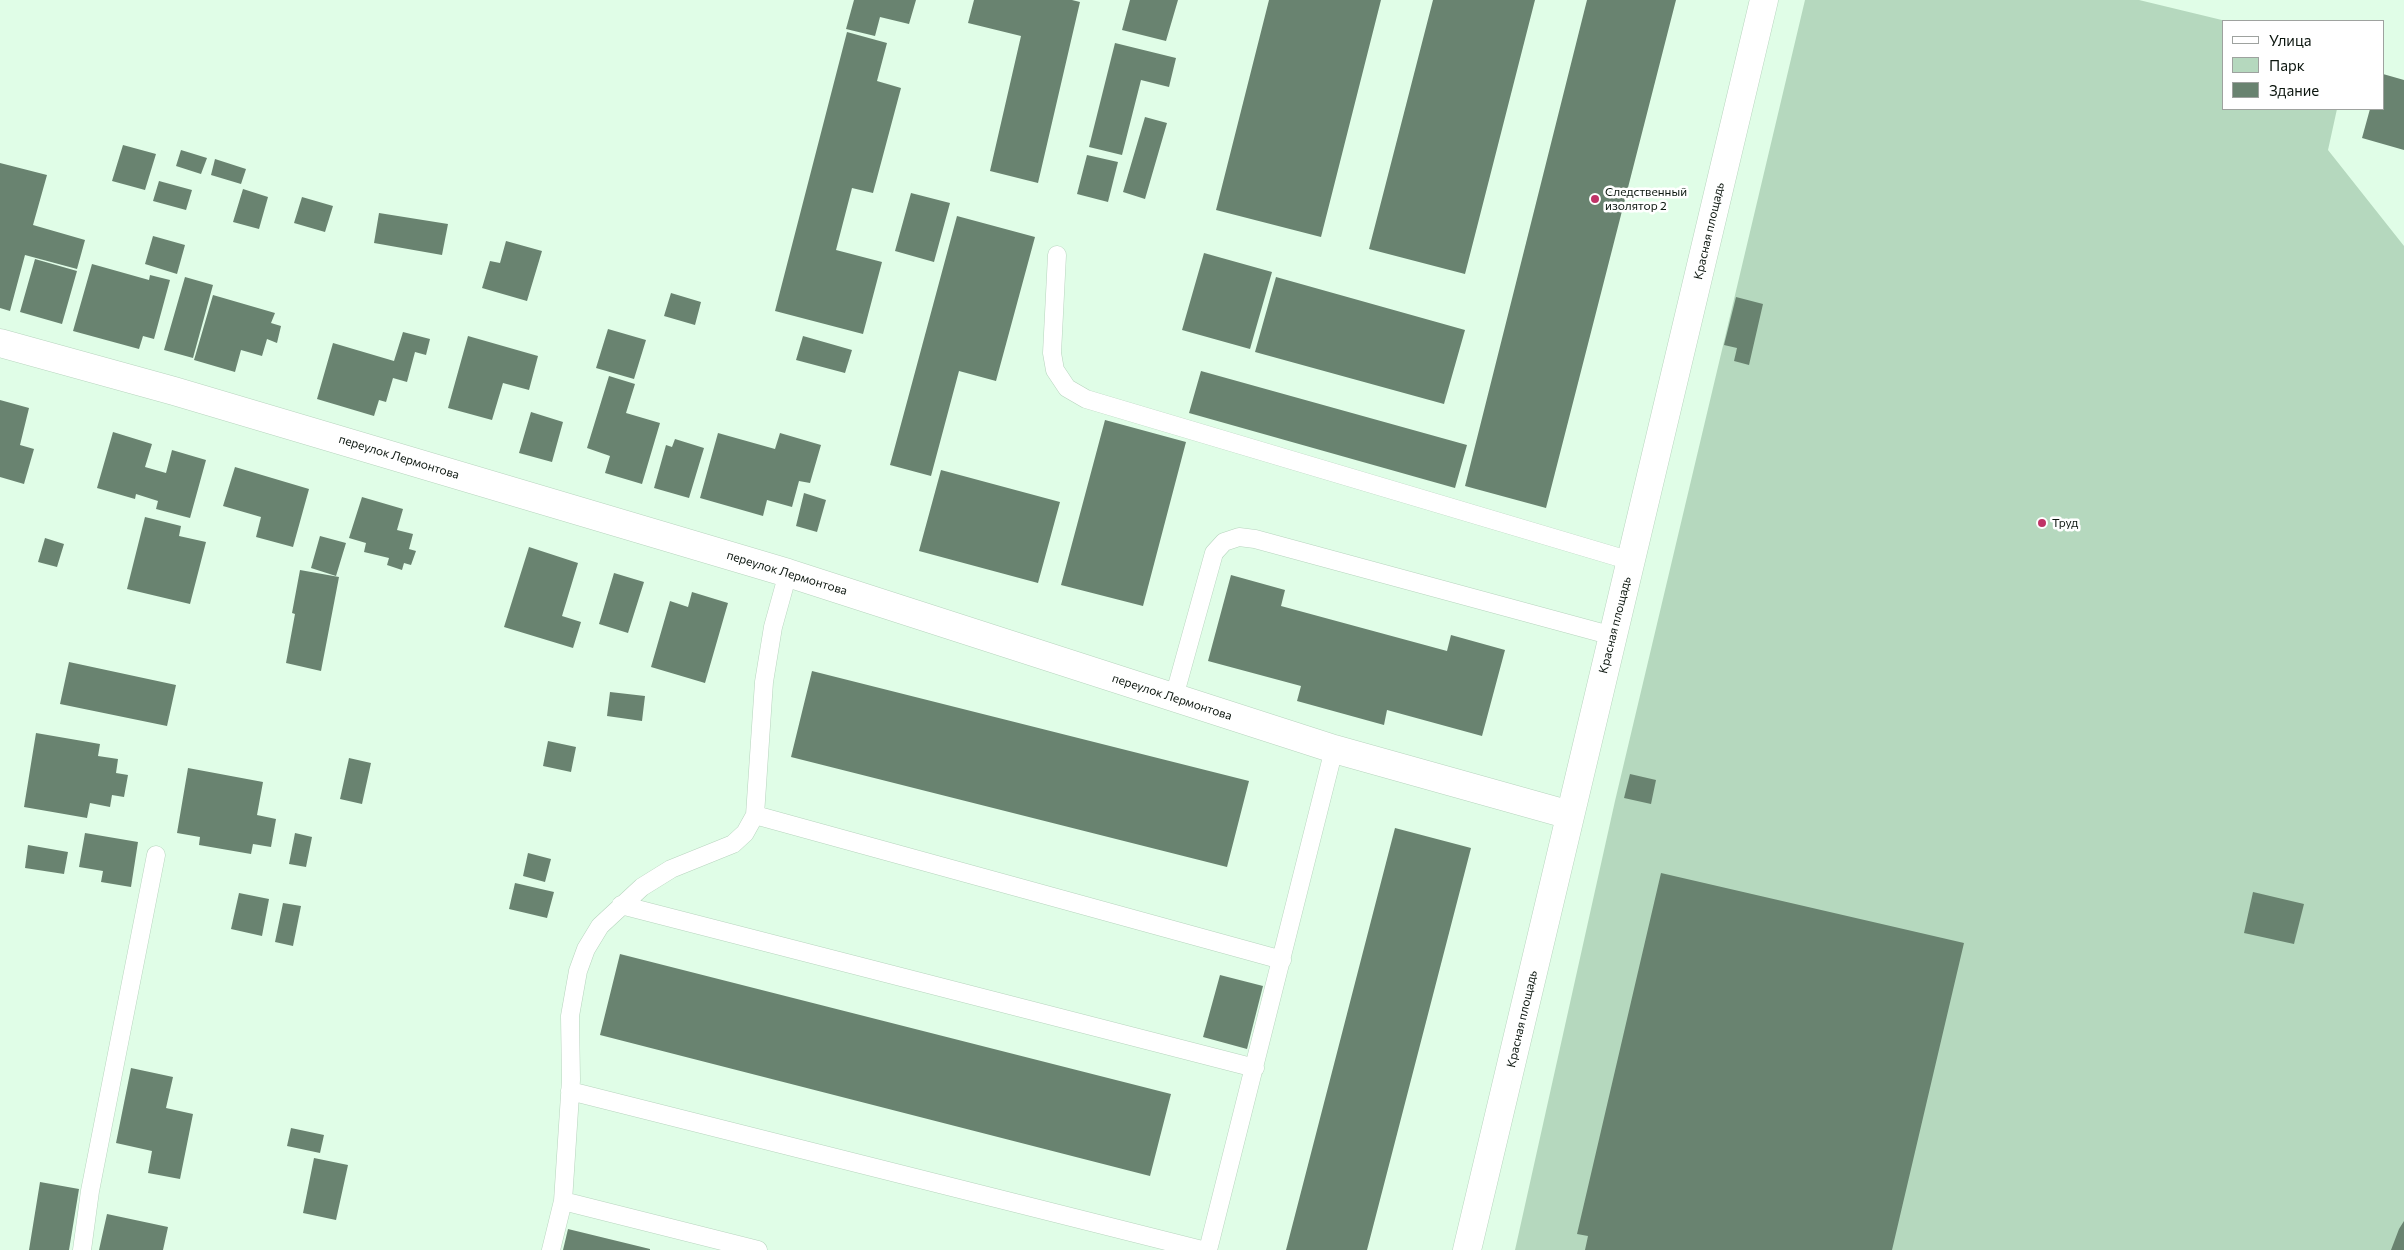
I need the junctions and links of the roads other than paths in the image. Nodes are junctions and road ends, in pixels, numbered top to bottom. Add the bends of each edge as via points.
1 (1764, 0) edge
2 (1057, 255) dead end
3 (0, 343) edge
4 (1631, 561) junction
5 (788, 573) junction
6 (1613, 636) junction
7 (1174, 697) junction
8 (1334, 749) junction
9 (755, 815) junction
10 (1570, 815) junction
11 (156, 855) dead end
12 (621, 904) junction
13 (1282, 960) junction
14 (1255, 1068) junction
15 (570, 1091) junction
16 (563, 1201) junction
17 (82, 1250) edge
18 (551, 1250) edge
19 (758, 1250) edge
20 (1202, 1250) edge
21 (1208, 1250) edge
22 (1467, 1250) edge

1 - 4 street, Красная площадь
2 - 4 lane via 1052,353 1056,370 1067,388 1086,399
3 - 5 street, переулок Лермонтова via 184,393
4 - 6 street, Красная площадь
5 - 7 street, переулок Лермонтова
5 - 9 lane via 773,627 764,682
6 - 7 lane via 1239,537 1224,542 1214,553
6 - 10 street, Красная площадь
7 - 8 street, переулок Лермонтова
8 - 10 street, переулок Лермонтова
8 - 13 lane
9 - 12 lane via 745,833 733,844 671,869
9 - 13 lane
10 - 22 street, Красная площадь
11 - 17 lane via 90,1191
12 - 14 lane
12 - 15 lane via 600,926 586,948 578,972 570,1016
13 - 14 lane
14 - 21 lane
15 - 16 lane
15 - 20 lane
16 - 18 lane
16 - 19 lane

